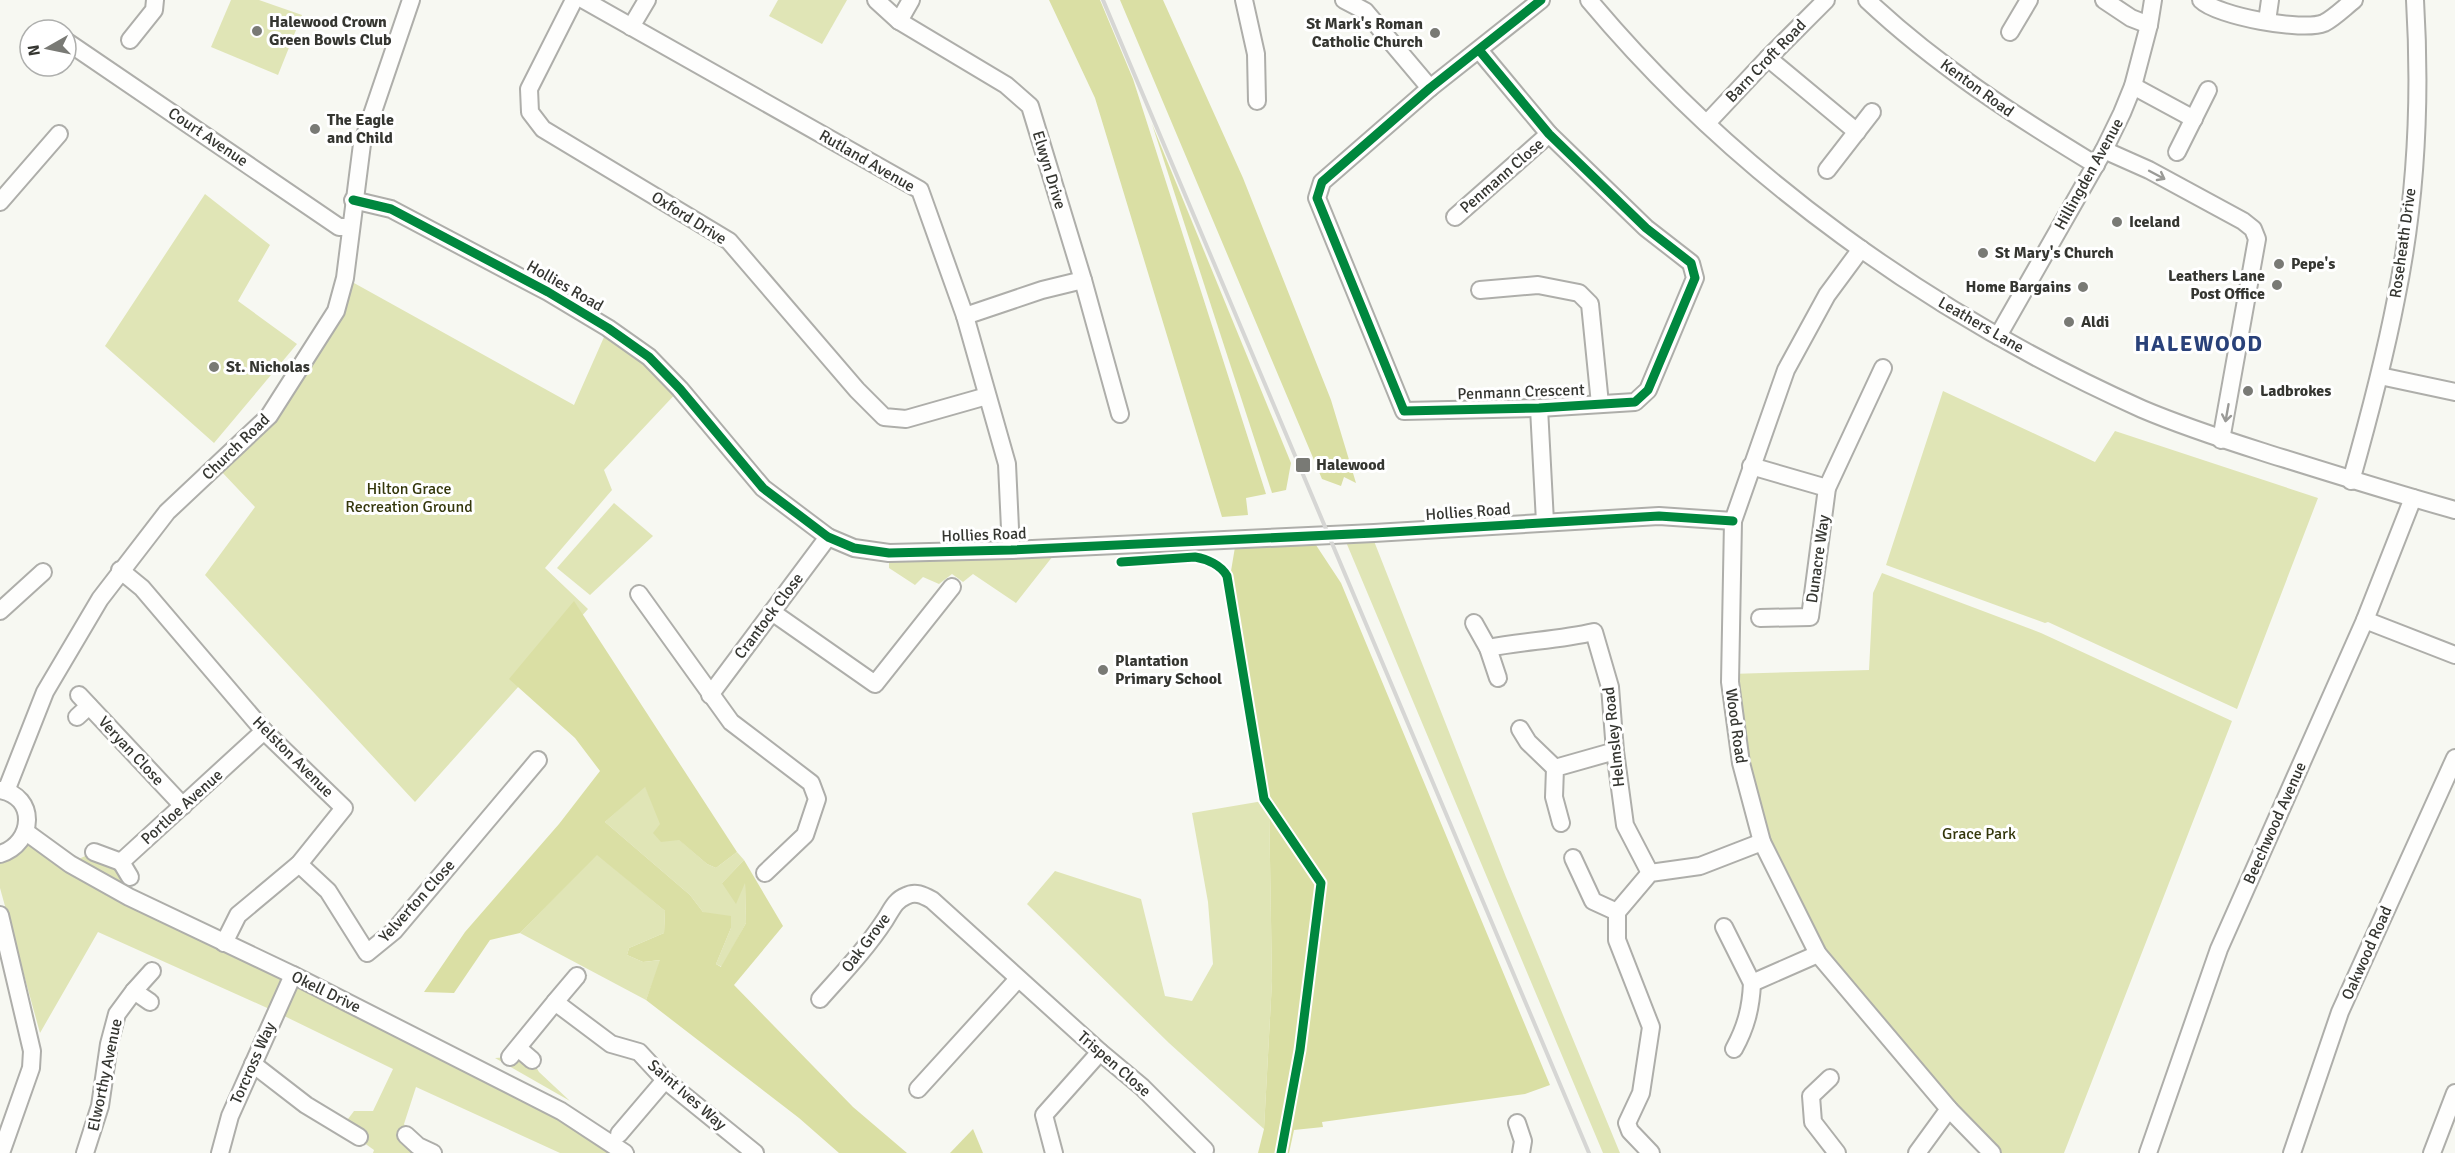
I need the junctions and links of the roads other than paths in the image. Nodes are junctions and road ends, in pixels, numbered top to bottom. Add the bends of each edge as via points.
1 (155, 0) edge
2 (411, 0) edge
3 (574, 0) edge
4 (584, 0) edge
5 (646, 0) edge
6 (876, 0) edge
7 (911, 0) edge
8 (1244, 0) edge
9 (1344, 0) edge
10 (1541, 0) edge
11 (1589, 0) edge
12 (1826, 0) edge
13 (1867, 0) edge
14 (2030, 0) edge
15 (2104, 0) edge
16 (2153, 0) edge
17 (2201, 0) edge
18 (2270, 0) edge
19 (2354, 0) edge
20 (2415, 0) edge
21 (899, 21) junction
22 (2267, 21) junction
23 (2149, 25) junction
24 (631, 27) junction
25 (2010, 32) dead end
26 (130, 40) dead end
27 (78, 49) edge
28 (1479, 50) junction
29 (1768, 58) junction
30 (2133, 86) junction
31 (1430, 88) junction
32 (2208, 90) dead end
33 (1257, 101) dead end
34 (1872, 112) dead end
35 (2194, 119) junction
36 (1707, 123) junction
37 (1857, 132) junction
38 (59, 134) dead end
39 (1549, 134) junction
40 (2104, 150) junction
41 (2177, 152) dead end
42 (2096, 165) junction
43 (1827, 170) dead end
44 (353, 200) junction
45 (0, 202) edge
46 (1455, 217) dead end
47 (351, 227) junction
48 (1861, 249) junction
49 (1083, 280) junction
50 (1480, 290) dead end
51 (965, 316) junction
52 (1998, 336) junction
53 (1882, 368) dead end
54 (2380, 376) junction
55 (2455, 392) edge
56 (987, 396) junction
57 (1600, 404) junction
58 (1539, 408) junction
59 (1120, 414) dead end
60 (2222, 440) junction
61 (1751, 466) junction
62 (2352, 481) junction
63 (1827, 488) junction
64 (2413, 498) junction
65 (2455, 510) edge
66 (1733, 521) junction
67 (1545, 522) junction
68 (828, 537) junction
69 (1011, 550) junction
70 (120, 570) junction
71 (43, 572) dead end
72 (952, 587) dead end
73 (639, 594) dead end
74 (0, 611) edge
75 (772, 612) junction
76 (1760, 618) dead end
77 (2365, 620) junction
78 (1474, 623) dead end
79 (1488, 648) junction
80 (2455, 655) edge
81 (1498, 678) dead end
82 (710, 695) junction
83 (81, 706) dead end
84 (1520, 729) dead end
85 (264, 731) junction
86 (1615, 751) junction
87 (2455, 758) edge
88 (538, 760) dead end
89 (1555, 768) junction
90 (3, 790) edge
91 (183, 806) junction
92 (1561, 823) dead end
93 (26, 832) junction
94 (1762, 842) junction
95 (94, 852) dead end
96 (0, 854) edge
97 (1573, 858) dead end
98 (122, 862) junction
99 (298, 864) junction
100 (765, 873) dead end
101 (1650, 873) junction
102 (130, 877) dead end
103 (914, 893) joint
104 (1617, 912) junction
105 (0, 915) edge
106 (1724, 927) dead end
107 (224, 943) junction
108 (1818, 954) junction
109 (152, 971) dead end
110 (293, 975) junction
111 (577, 976) dead end
112 (1018, 979) junction
113 (1752, 983) junction
114 (134, 991) junction
115 (820, 999) dead end
116 (150, 1002) dead end
117 (555, 1002) junction
118 (1734, 1049) dead end
119 (1100, 1052) junction
120 (532, 1060) dead end
121 (253, 1064) junction
122 (1830, 1078) dead end
123 (665, 1080) junction
124 (918, 1089) dead end
125 (2455, 1093) edge
126 (1949, 1109) junction
127 (1517, 1123) dead end
128 (619, 1134) dead end
129 (359, 1137) dead end
130 (412, 1145) edge
131 (1, 1153) edge
132 (85, 1153) edge
133 (220, 1153) edge
134 (433, 1153) edge
135 (625, 1153) edge
136 (755, 1153) edge
137 (1054, 1153) edge
138 (1204, 1153) edge
139 (1521, 1153) edge
140 (1651, 1153) edge
141 (1837, 1153) edge
142 (1917, 1153) edge
143 (1992, 1153) edge
144 (2148, 1153) edge
145 (2292, 1153) edge
146 (2432, 1153) edge

1 - 26 street via 154,10
2 - 44 street, Church Road via 362,144
3 - 56 street, Oxford Drive via 529,89 530,112 543,129 729,241 884,417 906,419
4 - 24 street, Rutland Avenue
5 - 24 street
6 - 21 street, Elwyn Drive
7 - 21 street
8 - 33 street via 1256,54
9 - 31 street via 1365,11
10 - 28 street, Penmann Crescent
11 - 36 street, Leathers Lane
12 - 29 street, Barn Croft Road
13 - 42 street, Kenton Road via 1965,81
14 - 25 street
15 - 23 street
16 - 23 street, Hillingden Avenue
17 - 22 street via 2222,13
18 - 22 street
19 - 22 street via 2323,23 2301,26
20 - 54 street, Roseheath Drive via 2418,53 2411,206
21 - 49 street, Elwyn Drive via 1006,85 1030,106
23 - 30 street, Hillingden Avenue
24 - 51 street, Rutland Avenue via 920,190
27 - 47 street, Court Avenue via 339,227
28 - 31 street, Penmann Crescent
28 - 39 street, Penmann Crescent
29 - 36 street, Barn Croft Road
29 - 37 street
30 - 35 street
30 - 40 street, Hillingden Avenue
31 - 58 street, Penmann Crescent via 1322,182 1317,198 1404,411
32 - 35 street
34 - 37 street
35 - 41 street
36 - 48 street, Leathers Lane via 1773,183
37 - 43 street
38 - 45 street
39 - 46 street, Penmann Close
39 - 57 street, Penmann Crescent via 1646,228 1691,263 1695,278 1648,390 1635,402
40 - 42 street, Hillingden Avenue
40 -> 60 street via 2243,221 2257,239
42 - 52 street, Hillingden Avenue
44 - 47 street, Church Road
44 - 68 street, Hollies Road via 391,209 548,292 649,357 763,488
47 - 70 street, Church Road via 345,278 336,311 280,401 269,416 166,512
48 - 52 street, Leathers Lane
48 - 61 street, Wood Road via 1827,295 1786,370
49 - 51 street
49 - 59 street, Elwyn Drive
50 - 57 street via 1538,285 1579,293 1590,304
51 - 56 street, Rutland Avenue
52 - 60 street, Leathers Lane via 2142,408
53 - 63 street, Dunacre Way
54 - 55 street
54 - 62 street, Roseheath Drive
56 - 69 street, Rutland Avenue via 1007,465
57 - 58 street, Penmann Crescent
58 - 67 street
60 - 62 street, Leathers Lane
61 - 63 street
61 - 66 street, Wood Road
62 - 64 street, Leathers Lane
63 - 76 street, Dunacre Way via 1810,617
64 - 65 street, Leathers Lane
64 - 77 street, Beechwood Avenue
66 - 67 street, Hollies Road via 1659,516
66 - 94 street, Wood Road via 1730,682 1741,763
67 - 69 street, Hollies Road
68 - 69 street, Hollies Road via 854,548 889,553
68 - 75 street, Crantock Close
70 - 85 street, Helston Avenue via 142,588
70 - 90 street, Church Road via 64,656
71 - 74 street
72 - 75 street via 875,684
73 - 82 street
75 - 82 street, Crantock Close
77 - 80 street
77 - 144 street, Beechwood Avenue via 2219,949
78 - 79 street
79 - 81 street
79 - 86 street, Helmsley Road via 1594,632 1610,687
82 - 100 street via 731,722 811,783 817,799 805,836
83 - 91 street, Veryan Close
84 - 89 street
85 - 91 street, Portloe Avenue
85 - 99 street, Helston Avenue via 344,808
86 - 89 street
86 - 101 street, Helmsley Road via 1625,825
87 - 145 street, Oakwood Road via 2340,1012
88 - 99 street, Yelverton Close via 394,931 367,953 328,891
89 - 92 street via 1554,797
90 - 93 street via 21,803
91 - 98 street, Portloe Avenue
93 - 96 street via 17,845
93 - 107 street, Okell Drive via 70,864
94 - 101 street via 1700,866
94 - 108 street, Wood Road
95 - 98 street
97 - 104 street via 1593,902
98 - 102 street
99 - 107 street, Helston Avenue via 238,915
101 - 104 street
103 - 112 street, Trispen Close via 932,900
103 - 115 street, Oak Grove via 896,903 862,953
104 - 140 street via 1617,940 1651,1027 1641,1093 1627,1123
105 - 131 street via 32,1051 31,1068
106 - 113 street
107 - 110 street, Okell Drive
108 - 113 street
108 - 126 street, Wood Road
109 - 114 street, Elworthy Avenue
110 - 121 street, Torcross Way
110 - 135 street, Okell Drive via 561,1111
111 - 117 street
112 - 119 street, Trispen Close
112 - 124 street
113 - 118 street via 1747,1025
114 - 116 street
114 - 132 street, Elworthy Avenue via 117,1014 100,1106
117 - 120 street via 514,1052
117 - 123 street, Saint Ives Way via 611,1044 639,1052
119 - 137 street via 1044,1115
119 - 138 street, Trispen Close via 1142,1087
121 - 129 street via 306,1105
121 - 133 street, Torcross Way via 230,1116
122 - 141 street via 1811,1096 1813,1122
123 - 128 street
123 - 136 street, Saint Ives Way
125 - 146 street
126 - 142 street
126 - 143 street, Wood Road
127 - 139 street via 1523,1141
130 - 134 street

